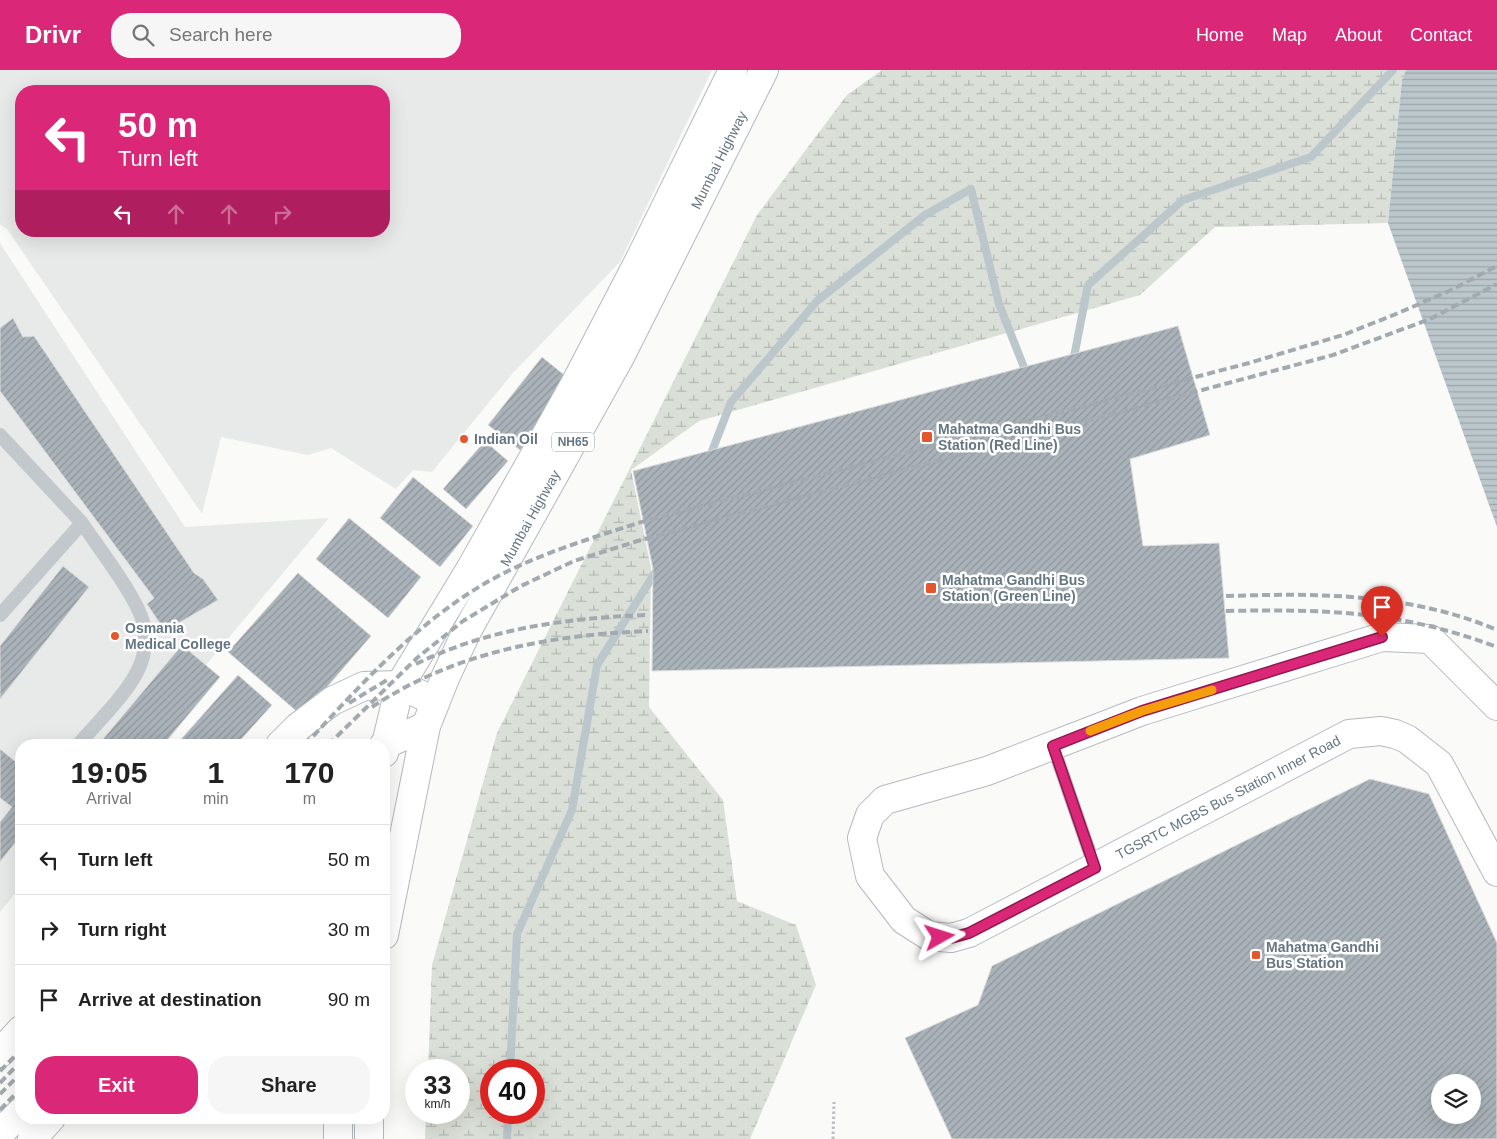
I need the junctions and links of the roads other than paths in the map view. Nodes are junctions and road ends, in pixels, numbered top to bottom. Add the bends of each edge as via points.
1 (733, 70) edge
2 (764, 70) edge
3 (0, 435) edge
4 (82, 523) junction
5 (0, 615) edge
6 (400, 685) junction
7 (1497, 706) edge
8 (430, 714) junction
9 (83, 739) edge
10 (286, 739) edge
11 (386, 739) edge
12 (390, 744) edge
13 (1053, 746) junction
14 (1095, 868) junction
15 (1497, 872) edge
16 (390, 906) edge
17 (15, 1037) edge
18 (0, 1053) edge
19 (15, 1118) edge
20 (46, 1124) edge
21 (338, 1124) edge
22 (369, 1124) edge
23 (0, 1133) edge
24 (32, 1139) edge
25 (338, 1139) edge
26 (369, 1139) edge

1 - 6 main road, Mumbai Highway / NH65 via 576,382 471,568
2 - 8 main road, Mumbai Highway / NH65 via 620,358 467,631
3 - 4 lane
4 - 5 lane
4 - 9 lane via 135,604 144,626 145,651 129,684
6 - 8 main road
6 - 10 main road via 364,686 348,692
6 - 11 main road, Mumbai Highway / NH65
7 - 13 main road, TGSRTC MGBS Bus Station Inner Road via 1430,639 1382,637 1142,711
8 - 12 main road
8 - 16 main road, Mumbai Highway / NH65
13 - 14 lane
13 - 14 main road, TGSRTC MGBS Bus Station Inner Road via 987,771 885,800 870,815 862,838 870,876 904,920 929,936 951,938 969,933
14 - 15 main road, TGSRTC MGBS Bus Station Inner Road via 1349,734 1381,731 1407,739 1439,764
17 - 18 main road
19 - 23 main road
20 - 24 main road
21 - 25 main road
22 - 26 main road

